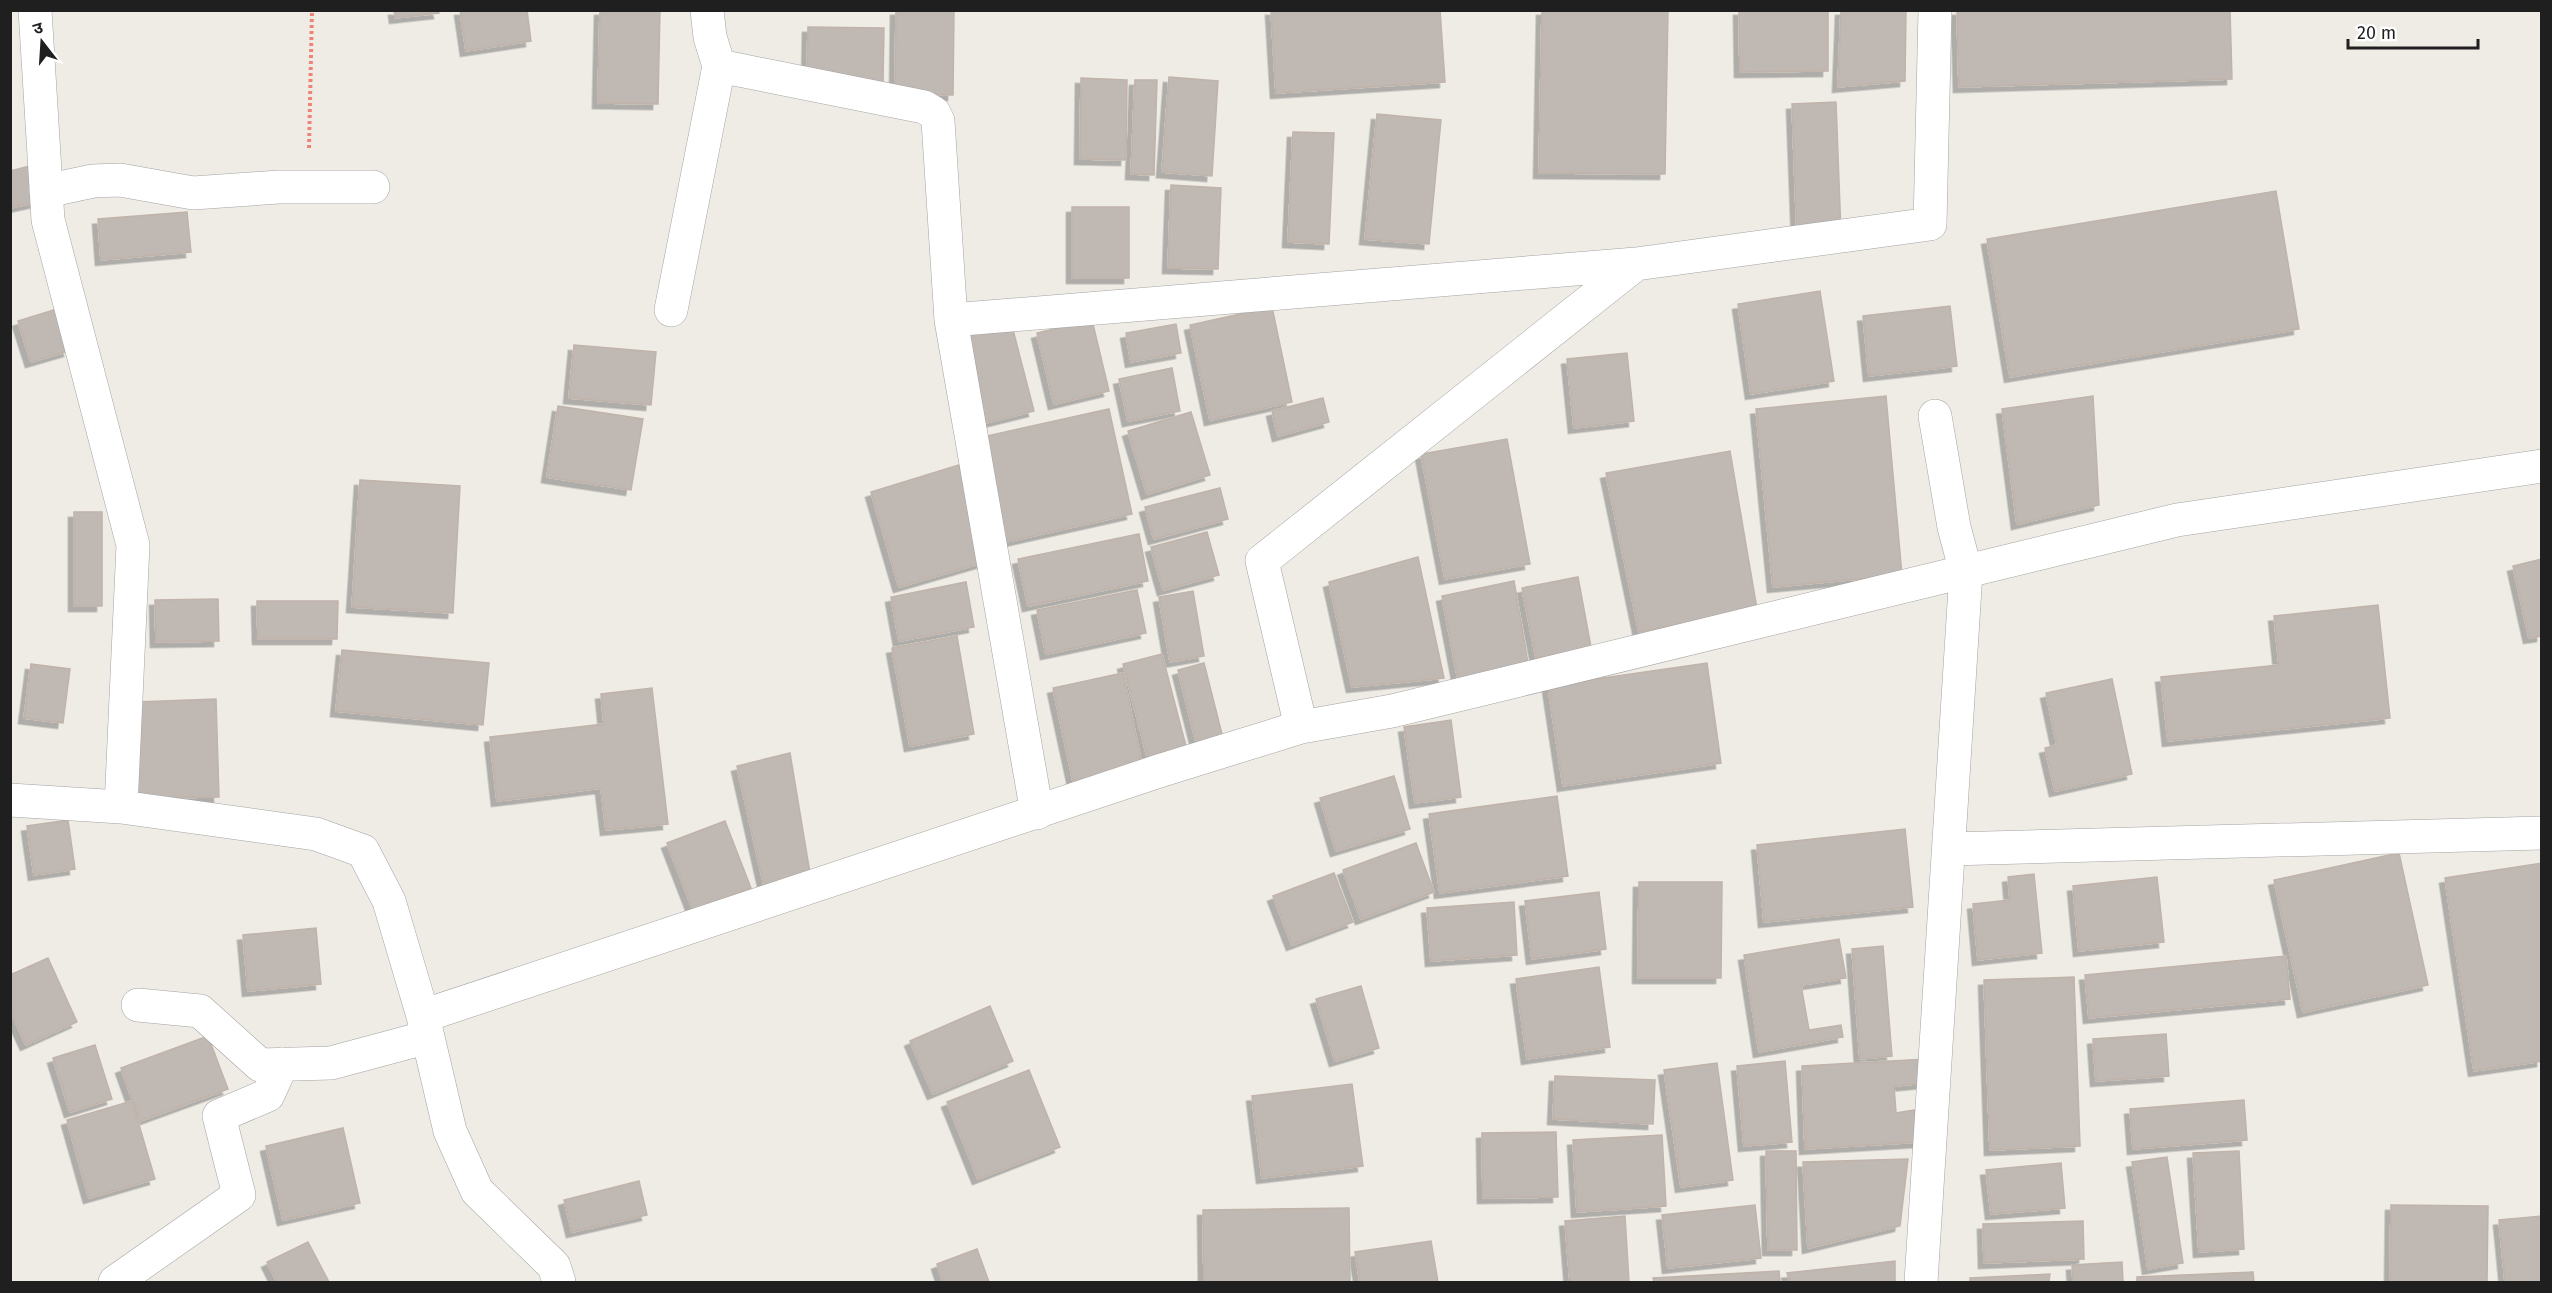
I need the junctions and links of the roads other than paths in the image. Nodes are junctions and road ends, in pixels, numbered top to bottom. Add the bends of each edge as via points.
1 (35, 10) edge
2 (707, 10) edge
3 (1935, 10) edge
4 (719, 66) junction
5 (373, 187) dead end
6 (46, 191) junction
7 (1636, 264) junction
8 (670, 310) dead end
9 (951, 320) junction
10 (1935, 416) dead end
11 (2541, 466) edge
12 (1966, 572) junction
13 (1301, 727) junction
14 (10, 800) edge
15 (121, 807) junction
16 (1037, 813) junction
17 (2541, 833) edge
18 (1948, 849) junction
19 (138, 1005) dead end
20 (426, 1026) junction
21 (282, 1064) junction
22 (115, 1282) edge
23 (559, 1282) edge
24 (1921, 1282) edge

1 - 6 street
2 - 4 street
3 - 7 street via 1930,224
4 - 8 street
4 - 9 street via 924,107 934,113 939,130
5 - 6 street via 193,194 120,180
6 - 15 street via 48,220 133,545
7 - 9 street
7 - 13 street via 1262,561
9 - 16 street
10 - 12 street
11 - 12 street via 2177,520
12 - 13 street via 1392,711
12 - 18 street
13 - 16 street
14 - 15 street
15 - 20 street via 316,834 363,851 389,901
16 - 20 street
17 - 18 street
18 - 24 street
19 - 21 street via 200,1011 260,1065
20 - 21 street via 331,1062
20 - 23 street via 450,1131 477,1191 554,1266
21 - 22 street via 268,1095 219,1116 239,1195

